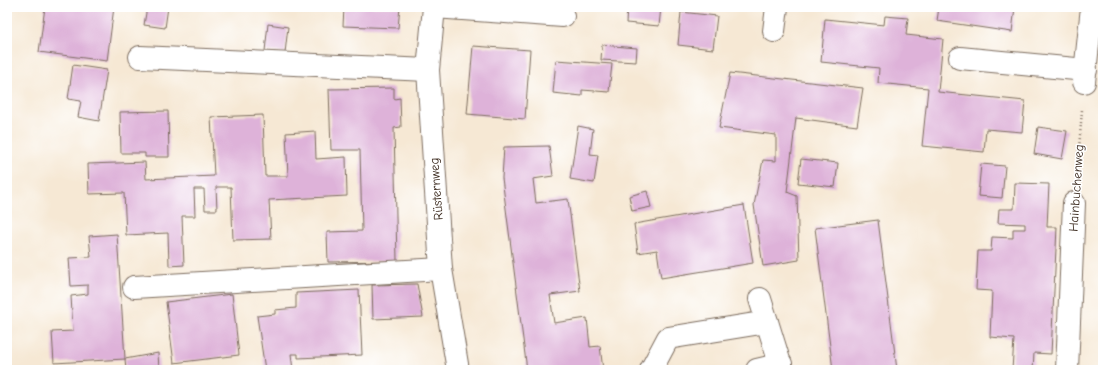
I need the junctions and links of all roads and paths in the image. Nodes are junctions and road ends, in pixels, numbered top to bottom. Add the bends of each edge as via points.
1 (434, 7) edge
2 (776, 7) edge
3 (1092, 7) edge
4 (563, 16) dead end
5 (774, 31) dead end
6 (140, 57) dead end
7 (960, 58) dead end
8 (428, 70) junction
9 (1085, 76) junction
10 (1074, 203) joint
11 (440, 268) junction
12 (134, 286) dead end
13 (760, 299) dead end
14 (767, 322) junction
15 (782, 367) edge
16 (458, 370) edge
17 (651, 370) edge
18 (757, 370) edge
19 (1067, 370) edge

1 - 4 street
1 - 8 street, Rüsternweg
2 - 5 street
3 - 9 street
6 - 8 street
7 - 9 street
8 - 11 street, Rüsternweg
9 - 10 path, Hainbuchenweg
10 - 19 street, Hainbuchenweg
11 - 12 street
11 - 16 street, Rüsternweg
13 - 14 street
14 - 15 street
14 - 17 street via 668,338
15 - 18 street

